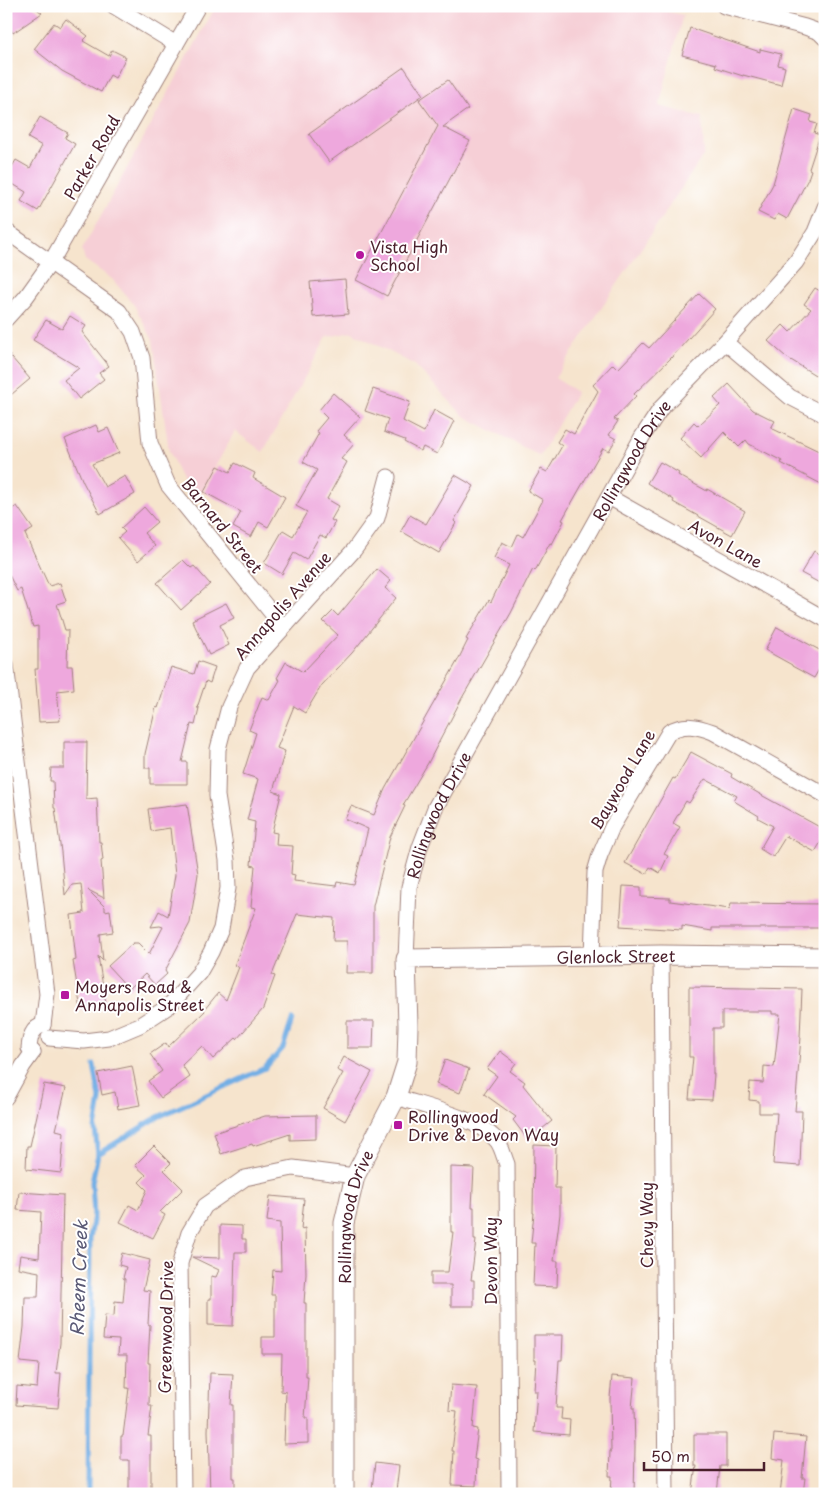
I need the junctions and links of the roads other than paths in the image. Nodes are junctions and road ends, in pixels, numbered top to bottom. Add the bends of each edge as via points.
1 (114, 6) edge
2 (198, 6) edge
3 (724, 6) edge
4 (825, 38) edge
5 (176, 44) junction
6 (825, 207) edge
7 (6, 231) edge
8 (50, 262) junction
9 (6, 318) edge
10 (725, 342) junction
11 (825, 415) edge
12 (388, 477) dead end
13 (609, 497) junction
14 (825, 618) edge
15 (283, 627) junction
16 (6, 665) edge
17 (825, 795) edge
18 (661, 955) junction
19 (592, 956) junction
20 (825, 957) edge
21 (406, 959) junction
22 (46, 1032) junction
23 (6, 1097) edge
24 (396, 1097) junction
25 (355, 1176) junction
26 (183, 1494) edge
27 (344, 1494) edge
28 (509, 1494) edge
29 (666, 1494) edge

1 - 5 street
2 - 5 street, Parker Road
3 - 4 street via 805,27
5 - 8 street, Parker Road
6 - 10 street, Rollingwood Drive via 815,232 796,262
7 - 8 street, Barnard Street
8 - 9 street, Parker Road via 26,297
8 - 15 street, Barnard Street via 118,311 133,332 142,358 150,443 168,485
10 - 11 street via 790,397
10 - 13 street, Rollingwood Drive via 661,408
12 - 15 street, Annapolis Avenue via 377,518 354,550
13 - 14 street, Avon Lane
13 - 21 street, Rollingwood Drive via 435,808 408,887
15 - 22 street, Annapolis Avenue via 248,668 229,707 218,749 217,796 228,888 221,929 199,973 169,1006 110,1038 84,1040
16 - 22 street via 48,994
17 - 19 street, Baywood Lane via 714,732 679,726 669,732 612,826 600,855 595,872
18 - 19 street, Glenlock Street
18 - 20 street, Glenlock Street
18 - 29 street, Chevy Way
19 - 21 street, Glenlock Street
21 - 24 street, Rollingwood Drive via 407,1062
22 - 23 street via 46,1046 41,1052 33,1052
24 - 25 street, Rollingwood Drive
24 - 28 street, Devon Way via 481,1127 498,1142 507,1164
25 - 26 street, Greenwood Drive via 293,1168 245,1178 205,1206 189,1233 180,1263
25 - 27 street, Rollingwood Drive via 344,1223

